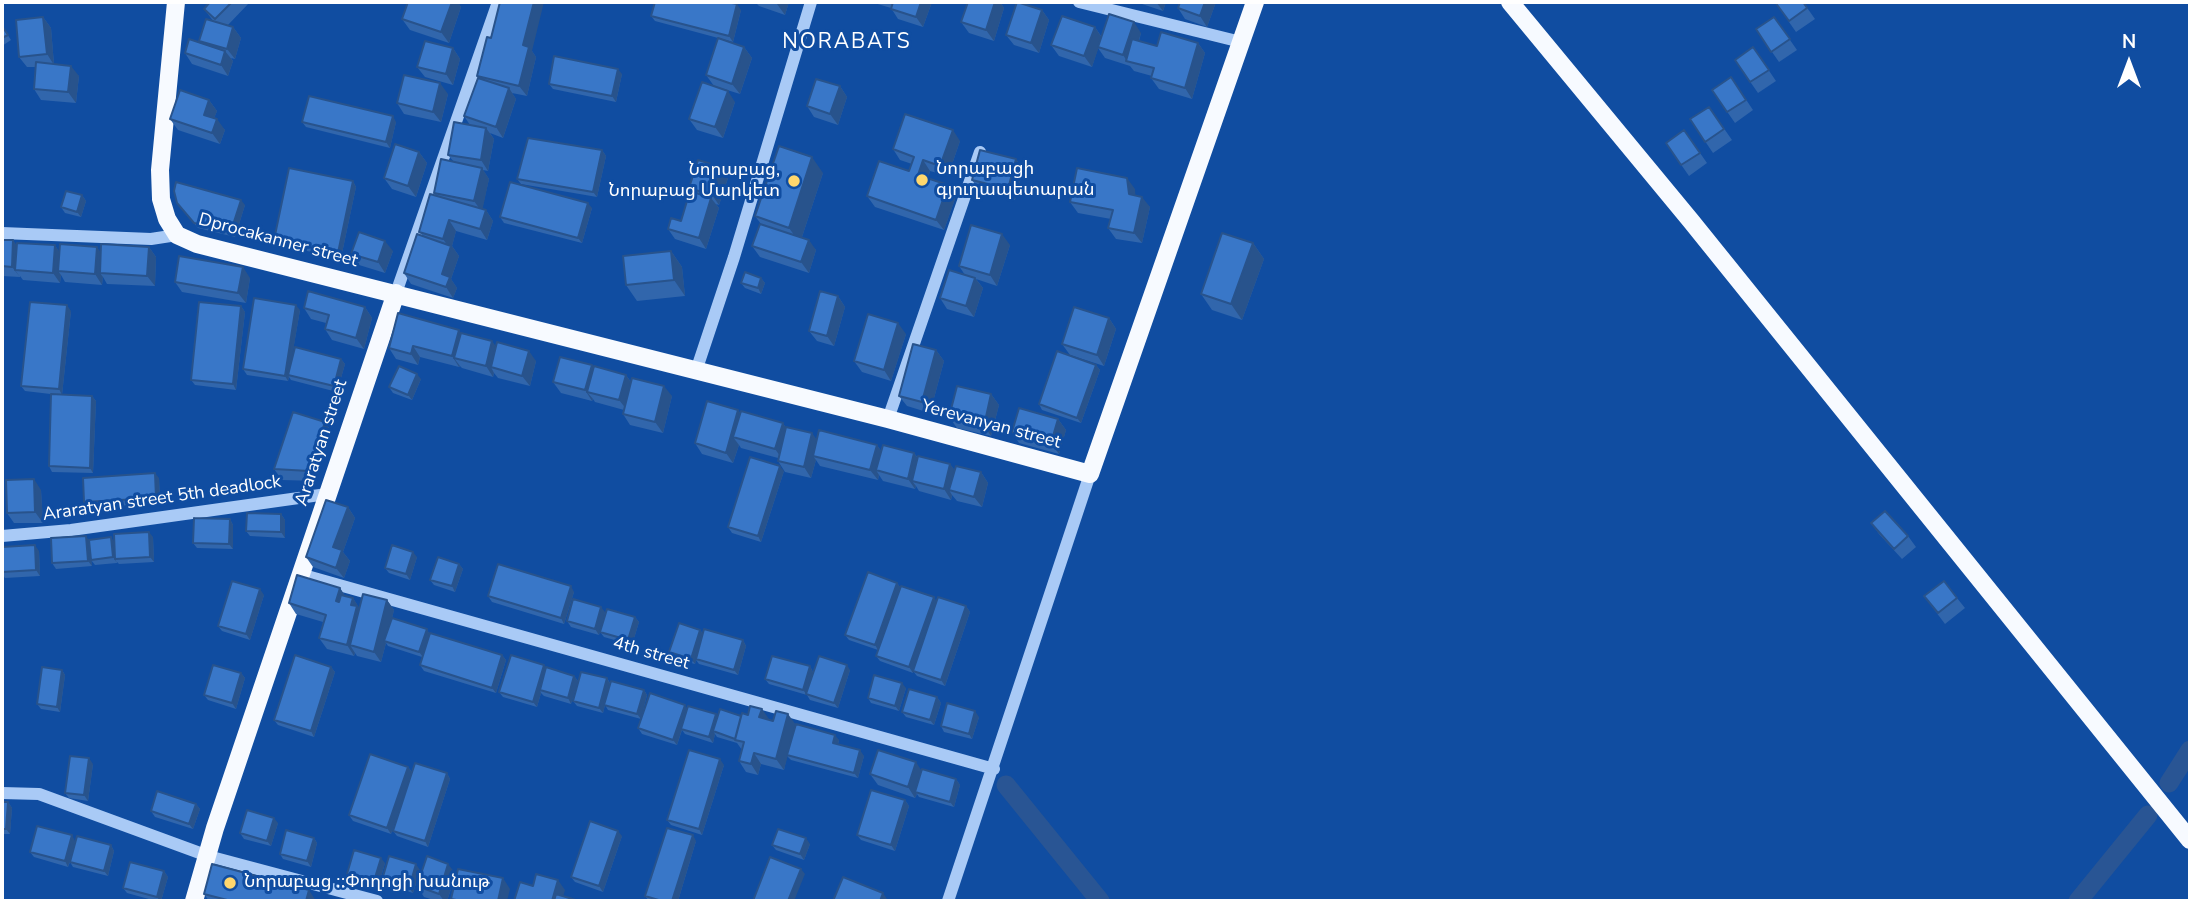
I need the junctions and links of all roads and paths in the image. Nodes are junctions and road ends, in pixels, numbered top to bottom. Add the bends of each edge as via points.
1 (176, 2) edge
2 (498, 2) edge
3 (811, 2) edge
4 (1079, 2) edge
5 (1255, 2) edge
6 (1510, 2) edge
7 (1241, 42) junction
8 (980, 152) edge
9 (2, 233) edge
10 (177, 234) junction
11 (396, 293) junction
12 (696, 371) junction
13 (888, 419) junction
14 (1090, 474) junction
15 (327, 494) junction
16 (2, 536) edge
17 (300, 573) junction
18 (994, 769) junction
19 (2, 793) edge
20 (2190, 840) edge
21 (208, 856) junction
22 (194, 901) edge
23 (377, 901) edge
24 (948, 901) edge

1 - 10 main road, Dprocakanner street via 160,170 161,200
2 - 11 street, Araratyan street
3 - 12 street
4 - 7 street
5 - 7 main road
6 - 20 main road
7 - 14 main road
8 - 13 street
9 - 10 street via 151,239
10 - 11 main road, Dprocakanner street via 197,244
11 - 12 main road, Yerevanyan street
11 - 15 main road, Araratyan street
12 - 13 main road, Yerevanyan street
13 - 14 main road, Yerevanyan street
14 - 18 street
15 - 16 street, Araratyan street 5th deadlock
15 - 17 main road, Araratyan street
17 - 18 street, 4th street
17 - 21 main road, Araratyan street
18 - 24 street
19 - 21 street via 39,794
21 - 22 main road, Araratyan street
21 - 23 street

